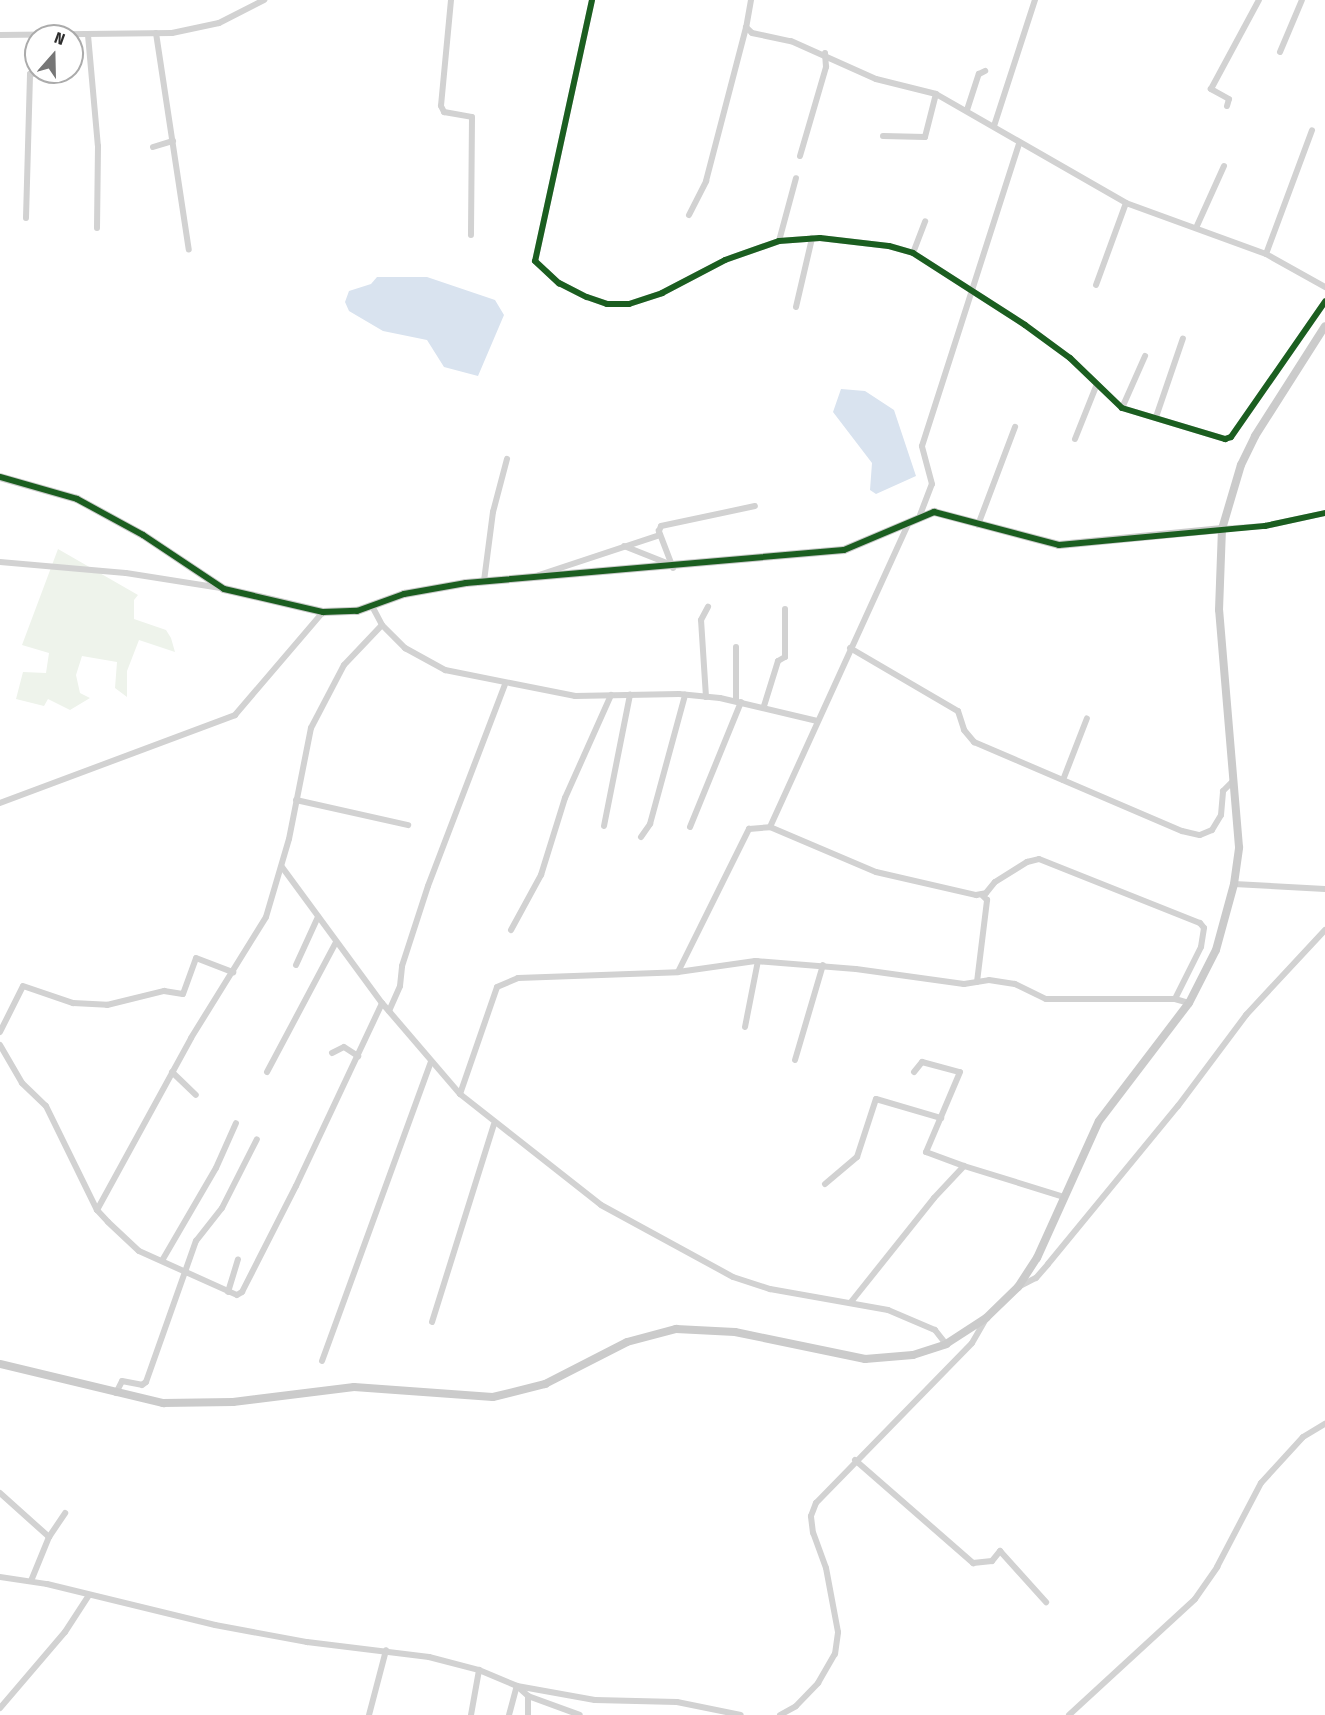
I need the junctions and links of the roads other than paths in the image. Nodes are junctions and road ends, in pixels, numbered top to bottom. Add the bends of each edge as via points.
1 (264, 0) edge
2 (451, 0) edge
3 (592, 0) edge
4 (751, 0) edge
5 (1035, 0) edge
6 (1259, 0) edge
7 (1302, 0) edge
8 (746, 27) junction
9 (156, 33) junction
10 (0, 35) edge
11 (84, 35) edge
12 (88, 35) junction
13 (24, 36) edge
14 (1280, 52) dead end
15 (825, 53) junction
16 (986, 71) dead end
17 (30, 84) edge
18 (936, 94) junction
19 (1227, 106) dead end
20 (967, 110) junction
21 (994, 126) junction
22 (1312, 130) dead end
23 (883, 135) dead end
24 (173, 141) junction
25 (1019, 143) junction
26 (153, 147) dead end
27 (800, 156) dead end
28 (1224, 166) dead end
29 (796, 178) dead end
30 (1126, 203) junction
31 (689, 215) dead end
32 (27, 218) dead end
33 (925, 221) dead end
34 (97, 228) dead end
35 (1196, 228) junction
36 (471, 235) dead end
37 (812, 238) junction
38 (779, 241) junction
39 (189, 250) dead end
40 (913, 253) junction
41 (1266, 254) junction
42 (1095, 285) dead end
43 (1325, 287) edge
44 (971, 291) junction
45 (1325, 302) edge
46 (796, 307) dead end
47 (1325, 326) edge
48 (1183, 338) dead end
49 (1144, 356) dead end
50 (1097, 384) junction
51 (1122, 408) junction
52 (1156, 417) junction
53 (1015, 427) dead end
54 (1075, 439) dead end
55 (507, 459) dead end
56 (0, 477) edge
57 (755, 506) dead end
58 (1325, 513) edge
59 (920, 515) junction
60 (910, 521) junction
61 (978, 525) junction
62 (1222, 530) junction
63 (660, 535) junction
64 (623, 546) junction
65 (0, 562) edge
66 (672, 565) junction
67 (539, 579) junction
68 (484, 581) junction
69 (224, 589) junction
70 (372, 606) junction
71 (708, 607) dead end
72 (785, 609) dead end
73 (323, 612) junction
74 (382, 625) junction
75 (736, 646) dead end
76 (850, 648) junction
77 (505, 684) junction
78 (611, 695) junction
79 (630, 695) junction
80 (685, 695) junction
81 (706, 697) junction
82 (738, 701) junction
83 (764, 706) junction
84 (1087, 718) dead end
85 (817, 721) junction
86 (1063, 780) junction
87 (1233, 781) junction
88 (296, 800) junction
89 (0, 803) edge
90 (408, 825) dead end
91 (604, 826) dead end
92 (690, 827) dead end
93 (770, 828) junction
94 (641, 837) dead end
95 (282, 867) junction
96 (1234, 884) junction
97 (1325, 889) edge
98 (981, 894) junction
99 (318, 917) junction
100 (511, 930) dead end
101 (1325, 930) edge
102 (336, 942) junction
103 (758, 961) junction
104 (297, 965) dead end
105 (823, 965) junction
106 (233, 972) junction
107 (678, 972) junction
108 (977, 982) junction
109 (1175, 999) junction
110 (382, 1003) junction
111 (1189, 1003) junction
112 (389, 1011) junction
113 (745, 1027) dead end
114 (0, 1032) edge
115 (0, 1045) edge
116 (332, 1053) dead end
117 (358, 1056) junction
118 (795, 1060) dead end
119 (431, 1062) junction
120 (267, 1071) dead end
121 (172, 1072) junction
122 (914, 1072) dead end
123 (460, 1094) junction
124 (196, 1095) dead end
125 (941, 1118) junction
126 (236, 1123) dead end
127 (494, 1124) junction
128 (257, 1139) dead end
129 (964, 1166) junction
130 (825, 1184) dead end
131 (1064, 1197) junction
132 (97, 1210) junction
133 (163, 1259) junction
134 (238, 1259) dead end
135 (186, 1273) junction
136 (1018, 1287) junction
137 (228, 1292) junction
138 (851, 1302) junction
139 (986, 1318) junction
140 (432, 1322) dead end
141 (946, 1344) junction
142 (322, 1361) dead end
143 (0, 1364) edge
144 (116, 1394) junction
145 (1325, 1424) edge
146 (855, 1460) junction
147 (0, 1493) edge
148 (65, 1513) dead end
149 (49, 1537) junction
150 (0, 1577) edge
151 (31, 1581) junction
152 (89, 1595) junction
153 (1046, 1602) dead end
154 (386, 1650) junction
155 (479, 1670) junction
156 (517, 1686) junction
157 (528, 1696) junction
158 (0, 1708) edge
159 (369, 1715) edge
160 (471, 1715) edge
161 (509, 1715) edge
162 (528, 1715) edge
163 (580, 1715) edge
164 (741, 1715) edge
165 (780, 1715) edge
166 (1069, 1715) edge

1 - 9 street via 206,28
2 - 36 street via 441,106 444,112 472,117
3 - 38 street via 535,261 543,272 587,297 607,304 629,304 662,293 725,260
4 - 8 street
5 - 21 street
6 - 19 street via 1212,89 1229,99
7 - 14 street
8 - 15 street via 752,33
8 - 31 street via 706,181
9 - 12 street
9 - 24 street
10 - 13 street
11 - 12 street
12 - 34 street via 98,146
15 - 18 street via 876,79
15 - 27 street via 826,67
16 - 20 street via 979,74
17 - 32 street
18 - 20 street
18 - 23 street via 925,137
20 - 21 street
21 - 25 street
22 - 41 street
24 - 26 street
24 - 39 street
25 - 30 street
25 - 44 street
28 - 35 street
29 - 38 street
30 - 35 street
30 - 42 street
33 - 40 street
35 - 41 street
37 - 38 street
37 - 40 street via 889,246
37 - 46 street
40 - 44 street
41 - 43 street
44 - 50 street via 1044,338
44 - 59 street via 922,446 932,484
45 - 52 street via 1232,437 1220,438
47 - 62 main road via 1255,436 1241,465
48 - 52 street
49 - 51 street
50 - 51 street
50 - 54 street
51 - 52 street
53 - 61 street
55 - 68 street via 493,512
56 - 69 main road via 77,499 143,535
57 - 63 street via 672,522 661,526
58 - 62 street via 1265,526
59 - 60 main road
59 - 61 main road via 934,512
60 - 66 main road via 880,538 844,550
60 - 76 street
61 - 62 main road via 1059,546
62 - 87 main road via 1220,610
63 - 64 street
63 - 66 street
64 - 66 street
64 - 67 street via 540,573
65 - 69 street via 126,573
66 - 67 main road
67 - 68 main road
68 - 70 main road via 404,594
69 - 73 main road
70 - 73 main road
70 - 74 street
71 - 81 street via 702,614
72 - 83 street via 785,657 778,662
73 - 89 street via 235,715
74 - 77 street via 423,660 445,670
74 - 88 street via 344,665 311,728
75 - 82 street
76 - 85 street
76 - 86 street via 958,711 964,730 974,742
77 - 78 street via 575,696
77 - 112 street via 428,886 402,966 400,986
78 - 79 street
78 - 100 street via 565,798 541,875
79 - 80 street
79 - 91 street
80 - 81 street
80 - 94 street via 652,818
81 - 82 street
82 - 83 street
82 - 92 street
83 - 85 street
84 - 86 street
85 - 93 street
86 - 87 street via 1130,811 1200,835 1218,822 1223,791
87 - 96 main road via 1239,847
88 - 90 street
88 - 95 street
93 - 98 street via 876,872
93 - 107 street via 749,829
95 - 99 street
95 - 106 street via 266,917
96 - 97 street
96 - 111 main road via 1211,963
98 - 108 street via 987,900
98 - 109 street via 1027,862 1039,859 1200,923 1204,928 1201,947
99 - 102 street
99 - 104 street
101 - 136 street via 1246,1015 1178,1106 1042,1271
102 - 110 street
102 - 120 street
103 - 105 street
103 - 107 street
103 - 113 street
105 - 108 street
105 - 118 street
106 - 114 street via 196,958 183,994 164,991 108,1005 73,1003 23,986
106 - 121 street
107 - 123 street via 503,981 494,994
108 - 109 street via 1015,984 1046,999
109 - 111 street
110 - 112 street
110 - 117 street
111 - 131 main road via 1100,1120
112 - 119 street
115 - 132 street via 22,1083 46,1106
116 - 117 street via 344,1047
117 - 137 street via 242,1292
119 - 123 street
119 - 142 street
121 - 124 street
121 - 132 street
122 - 125 street via 917,1063 922,1062 960,1072
123 - 127 street
125 - 129 street via 926,1152
125 - 130 street via 876,1100 857,1157
126 - 133 street via 216,1168
127 - 138 street via 601,1205 705,1264 755,1286
127 - 140 street
128 - 135 street via 222,1208 196,1241
129 - 131 street
129 - 138 street
131 - 136 main road via 1048,1236
132 - 133 street via 134,1247
133 - 135 street
134 - 137 street
135 - 137 street
135 - 144 street via 146,1382 142,1385 122,1381
136 - 139 main road
138 - 141 street via 926,1324
139 - 141 main road
139 - 146 street via 972,1343
141 - 144 main road via 913,1355 865,1359 735,1332 676,1329 627,1341 545,1384 493,1396 354,1387 195,1405
143 - 144 main road
145 - 166 street via 1303,1437 1261,1483 1217,1567 1195,1599
146 - 153 street via 973,1563 992,1562 1000,1551
146 - 165 street via 829,1486 811,1516 836,1607 835,1654 806,1698
147 - 149 street
148 - 149 street
149 - 151 street
150 - 151 street
151 - 152 street
152 - 154 street via 215,1625 308,1642
152 - 158 street via 65,1632
154 - 155 street
154 - 159 street
155 - 156 street
155 - 160 street
156 - 157 street
156 - 161 street
156 - 164 street via 595,1700 677,1702
157 - 162 street
157 - 163 street

